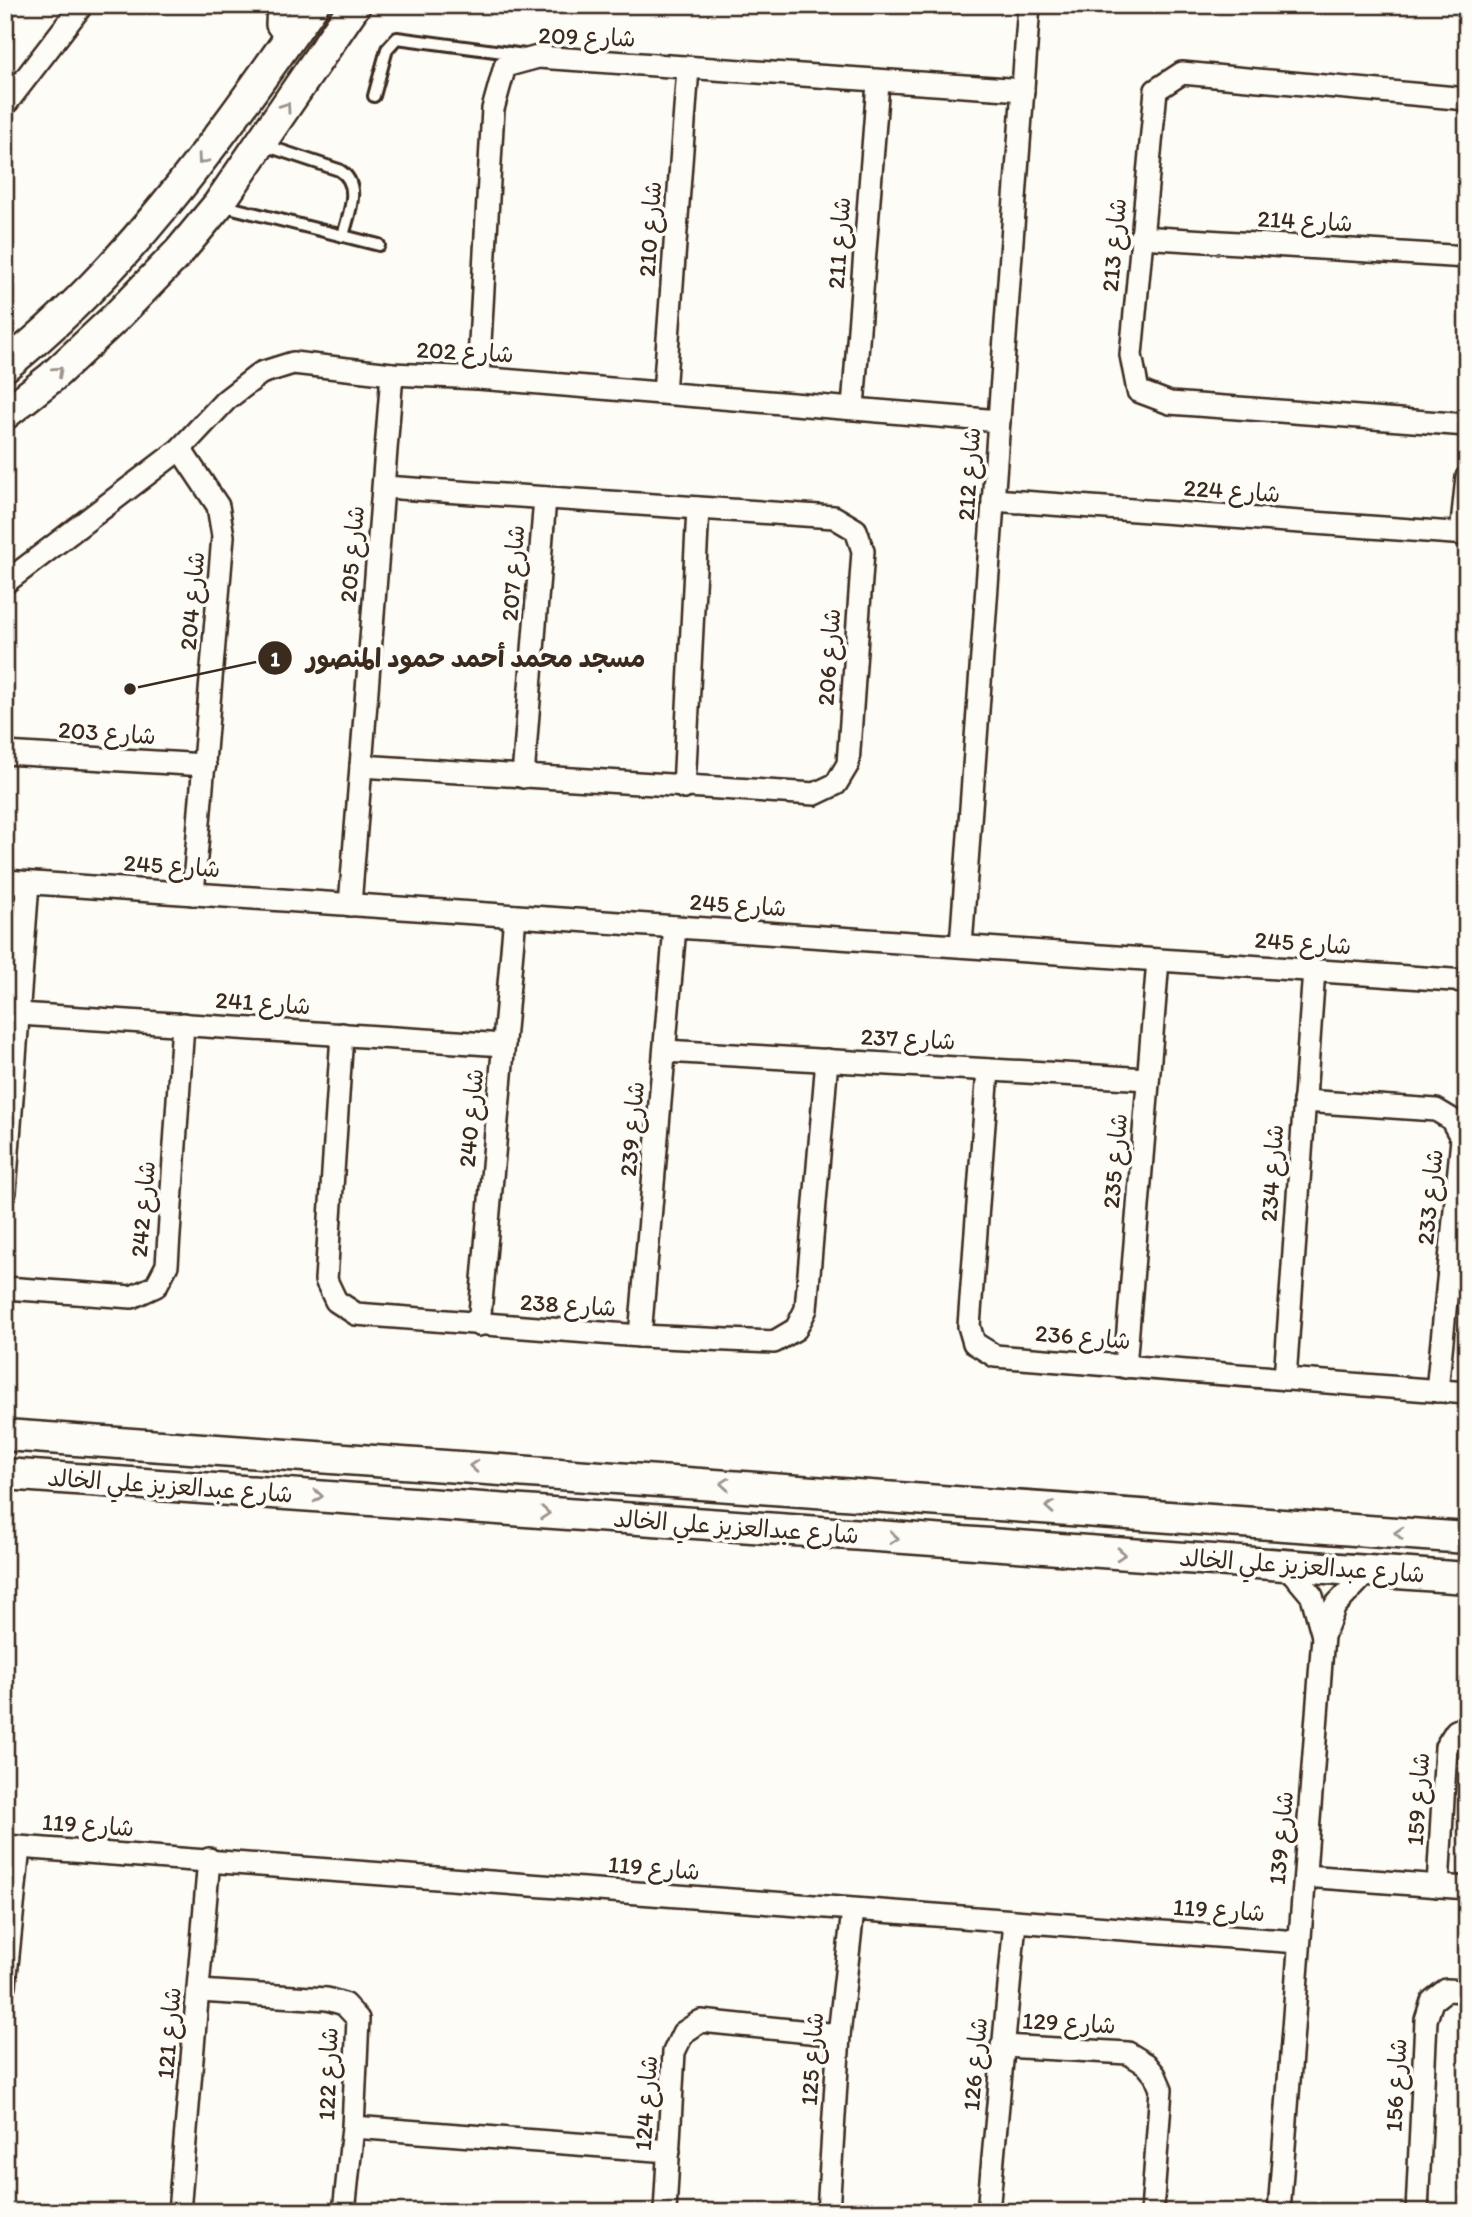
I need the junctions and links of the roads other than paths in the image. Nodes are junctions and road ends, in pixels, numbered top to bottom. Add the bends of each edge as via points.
1 (82, 5) edge
2 (278, 5) edge
3 (313, 5) edge
4 (355, 5) edge
5 (1029, 5) edge
6 (288, 41) junction
7 (538, 57) junction
8 (688, 68) junction
9 (878, 83) junction
10 (1023, 90) junction
11 (374, 96) dead end
12 (1467, 99) edge
13 (5, 105) edge
14 (260, 144) junction
15 (218, 205) junction
16 (343, 236) junction
17 (1140, 237) junction
18 (379, 245) dead end
19 (1467, 257) edge
20 (5, 366) edge
21 (392, 374) junction
22 (478, 378) junction
23 (664, 393) junction
24 (853, 407) junction
25 (5, 414) edge
26 (999, 421) junction
27 (1467, 425) edge
28 (180, 449) junction
29 (1467, 477) edge
30 (384, 487) junction
31 (545, 498) junction
32 (993, 500) junction
33 (698, 508) junction
34 (1464, 534) edge
35 (5, 583) edge
36 (5, 752) edge
37 (205, 765) junction
38 (361, 766) junction
39 (523, 777) junction
40 (684, 788) junction
41 (5, 881) edge
42 (28, 883) junction
43 (193, 894) junction
44 (350, 905) junction
45 (515, 916) junction
46 (675, 927) junction
47 (961, 946) junction
48 (1158, 960) junction
49 (1314, 970) junction
50 (1467, 981) edge
51 (19, 1014) junction
52 (183, 1024) junction
53 (342, 1034) junction
54 (504, 1045) junction
55 (665, 1051) junction
56 (827, 1060) junction
57 (988, 1070) junction
58 (1148, 1079) junction
59 (1304, 1101) junction
60 (5, 1192) edge
61 (5, 1288) edge
62 (479, 1325) junction
63 (640, 1336) junction
64 (1125, 1367) junction
65 (1285, 1379) junction
66 (1437, 1391) junction
67 (1467, 1394) edge
68 (5, 1435) edge
69 (250, 1450) junction
70 (5, 1474) edge
71 (72, 1479) junction
72 (922, 1498) junction
73 (732, 1527) junction
74 (1467, 1538) edge
75 (1286, 1565) junction
76 (1368, 1571) junction
77 (1467, 1578) edge
78 (1323, 1636) junction
79 (1467, 1726) edge
80 (12, 1847) edge
81 (209, 1859) junction
82 (1305, 1877) junction
83 (1438, 1886) junction
84 (1467, 1888) edge
85 (853, 1910) junction
86 (1015, 1922) junction
87 (1298, 1942) junction
88 (5, 1978) edge
89 (5, 1985) edge
90 (1467, 1991) edge
91 (199, 1992) junction
92 (839, 2035) junction
93 (1002, 2046) junction
94 (353, 2127) junction
95 (669, 2151) junction
96 (179, 2212) edge
97 (344, 2212) edge
98 (665, 2212) edge
99 (828, 2212) edge
100 (988, 2212) edge
101 (1152, 2212) edge
102 (1279, 2212) edge
103 (1417, 2212) edge

1 - 13 street
2 - 6 street via 277,24
3 - 6 street
14 -> 4 street
5 - 10 street, شارع 212
6 -> 20 street via 146,230 87,293
7 - 8 street, شارع 209
7 - 11 lane via 402,37 390,44
7 - 22 street, شارع 209 via 505,66 494,109
8 - 9 street, شارع 209
8 - 23 street, شارع 210
9 - 10 street, شارع 209
9 - 24 street, شارع 211
10 - 26 street, شارع 212
12 - 17 street, شارع 213 via 1182,73 1156,90
14 - 15 street
14 - 16 lane via 348,177 353,195
15 - 16 lane
25 -> 15 street via 115,318
16 - 18 lane
17 - 19 street, شارع 214
17 - 27 street, شارع 213 via 1131,355 1138,391 1170,403
21 - 22 street, شارع 202
21 - 28 street, شارع 202 via 293,363 261,373 226,400
21 - 30 street, شارع 205
22 - 23 street, شارع 202
23 - 24 street, شارع 202
24 - 26 street, شارع 202
26 - 32 street, شارع 212
28 - 35 street, شارع 202
28 - 37 street, شارع 204 via 218,506 223,536
29 - 34 street
30 - 31 street, شارع 206
30 - 38 street, شارع 205
31 - 33 street, شارع 206
31 - 39 street, شارع 207
32 - 34 street, شارع 224
32 - 47 street, شارع 212
33 - 40 street
33 - 40 street, شارع 206 via 834,517 856,530 863,551 848,764 836,785 815,794
36 - 37 street, شارع 203
37 - 43 street, شارع 204
38 - 39 street, شارع 206
38 - 44 street, شارع 205
39 - 40 street, شارع 206
41 - 42 street, شارع 245
42 - 43 street, شارع 245
42 - 51 street
43 - 44 street, شارع 245
44 - 45 street, شارع 245
45 - 46 street, شارع 245
45 - 54 street, شارع 240
46 - 47 street, شارع 245
46 - 55 street, شارع 239
47 - 48 street, شارع 245
48 - 49 street, شارع 245
48 - 58 street, شارع 235
49 - 50 street, شارع 245
49 - 59 street, شارع 234
51 - 52 street, شارع 241
51 - 60 street
52 - 53 street, شارع 241
52 - 61 street, شارع 242 via 167,1265 156,1286 132,1297
53 - 54 street, شارع 241
53 - 62 street, شارع 238 via 326,1280 336,1301 356,1314
54 - 62 street, شارع 240
55 - 56 street, شارع 237
55 - 63 street, شارع 239
56 - 57 street, شارع 237
56 - 63 street, شارع 238 via 806,1309 796,1329 774,1342
57 - 58 street, شارع 237
57 - 64 street, شارع 236 via 968,1326 974,1343 995,1356
58 - 64 street, شارع 235
59 - 65 street, شارع 234
59 - 66 street, شارع 233 via 1436,1110 1451,1119 1462,1139
62 - 63 street, شارع 238
64 - 65 street, شارع 236
65 - 66 street, شارع 236
66 - 67 street, شارع 236
68 - 69 street, شارع عبدالعزيز علي الخالد
69 - 71 street via 259,1463 252,1474 143,1467
72 -> 69 street, شارع عبدالعزيز علي الخالد
70 - 71 street, شارع عبدالعزيز علي الخالد
71 -> 73 street, شارع عبدالعزيز علي الخالد
72 - 73 street via 862,1511 750,1503 735,1510
74 -> 72 street, شارع عبدالعزيز علي الخالد
73 -> 75 street, شارع عبدالعزيز علي الخالد
75 - 76 street, شارع عبدالعزيز علي الخالد
75 - 78 street, شارع 139 via 1312,1596
76 - 77 street, شارع عبدالعزيز علي الخالد
76 - 78 street, شارع 139 via 1335,1606
78 - 82 street, شارع 139
79 - 83 street, شارع 159 via 1456,1731 1446,1746
80 - 81 street, شارع 119
80 - 88 street
81 - 85 street, شارع 119
81 - 91 street, شارع 121
82 - 83 street
82 - 87 street, شارع 139
83 - 84 street
85 - 86 street, شارع 119
85 - 92 street, شارع 125
86 - 87 street, شارع 119
86 - 93 street, شارع 126
87 - 102 street, شارع 139
88 - 89 street
90 - 103 street, شارع 156 via 1446,1990 1432,2001 1426,2020
91 - 94 street, شارع 122 via 327,1999 344,2004 358,2018
91 - 96 street, شارع 121
92 - 95 street, شارع 124 via 701,2021 683,2033 674,2052
92 - 99 street, شارع 125
93 - 100 street, شارع 126
93 - 101 street, شارع 129 via 1128,2053 1146,2064 1161,2089
94 - 95 street
94 - 97 street, شارع 122
95 - 98 street, شارع 124

